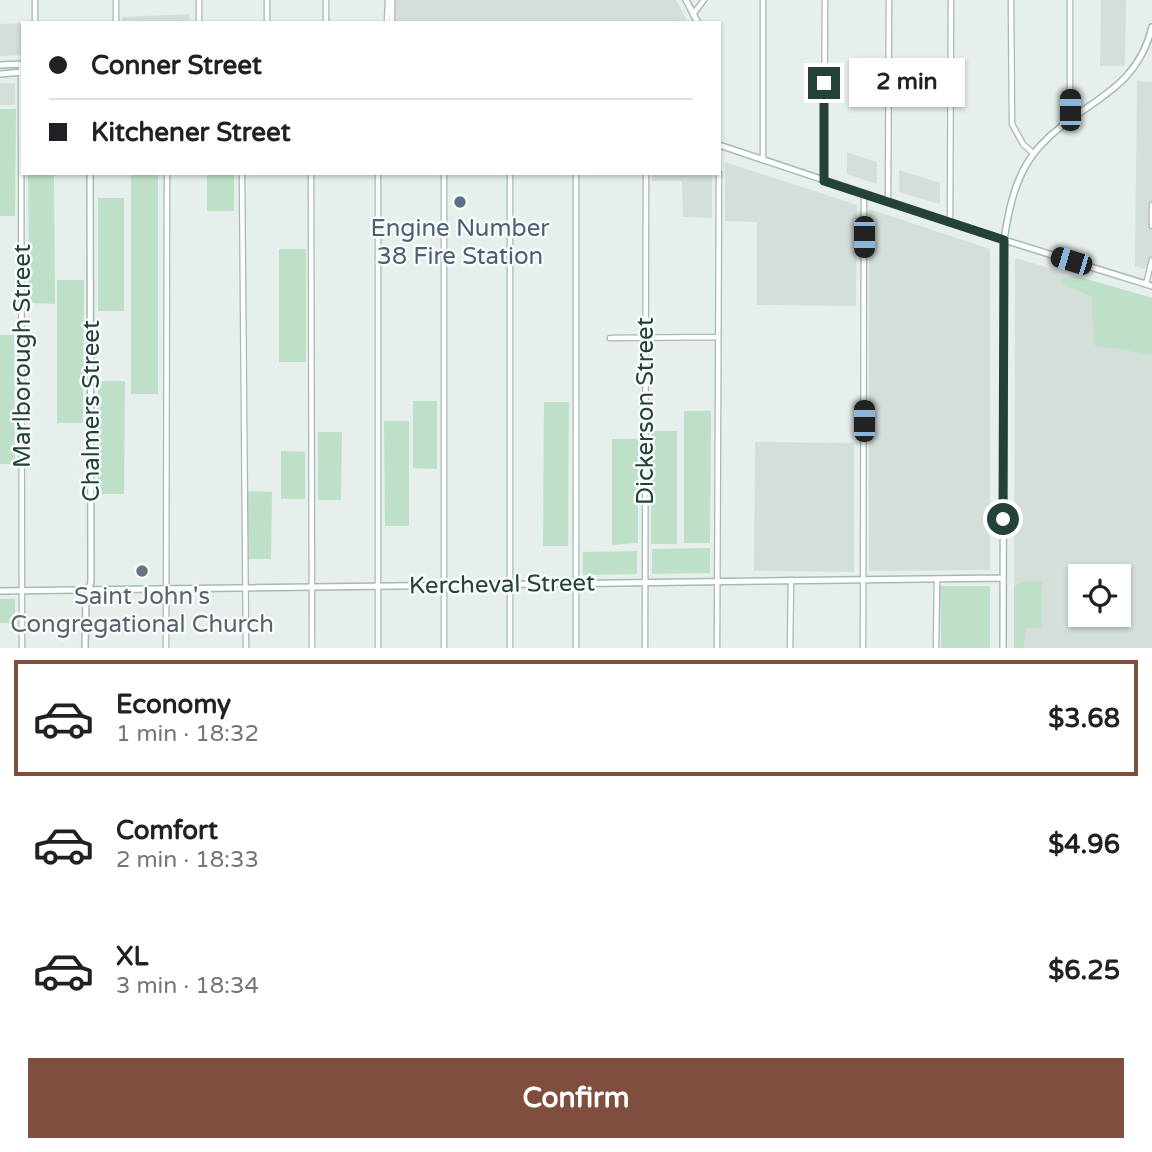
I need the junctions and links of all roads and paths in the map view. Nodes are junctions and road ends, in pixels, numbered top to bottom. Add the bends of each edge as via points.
1 (35, 0) edge
2 (116, 0) edge
3 (199, 0) edge
4 (267, 0) edge
5 (326, 0) edge
6 (390, 0) edge
7 (686, 0) edge
8 (704, 0) edge
9 (763, 0) edge
10 (825, 0) edge
11 (889, 0) edge
12 (951, 0) edge
13 (1010, 0) edge
14 (1070, 0) edge
15 (694, 13) junction
16 (35, 21) edge
17 (116, 21) edge
18 (199, 21) edge
19 (267, 21) edge
20 (326, 21) edge
21 (389, 21) edge
22 (697, 21) edge
23 (1152, 27) edge
24 (21, 64) edge
25 (0, 65) edge
26 (21, 72) edge
27 (0, 74) edge
28 (1070, 121) junction
29 (721, 146) edge
30 (1034, 154) junction
31 (762, 160) junction
32 (22, 175) edge
33 (90, 175) edge
34 (167, 175) edge
35 (242, 175) edge
36 (312, 175) edge
37 (378, 175) edge
38 (444, 175) edge
39 (510, 175) edge
40 (576, 175) edge
41 (646, 175) edge
42 (719, 175) edge
43 (824, 181) junction
44 (864, 194) junction
45 (888, 202) junction
46 (1152, 205) edge
47 (950, 223) junction
48 (1152, 226) edge
49 (1004, 240) junction
50 (1152, 260) edge
51 (1149, 285) edge
52 (718, 337) junction
53 (610, 338) dead end
54 (646, 338) junction
55 (1003, 578) junction
56 (863, 579) junction
57 (937, 579) junction
58 (790, 580) junction
59 (717, 581) junction
60 (645, 582) junction
61 (576, 583) junction
62 (510, 584) junction
63 (444, 585) junction
64 (378, 586) junction
65 (311, 587) junction
66 (244, 588) junction
67 (166, 589) junction
68 (88, 590) junction
69 (0, 591) edge
70 (22, 591) junction
71 (22, 648) edge
72 (85, 648) edge
73 (166, 648) edge
74 (246, 648) edge
75 (312, 648) edge
76 (378, 648) edge
77 (444, 648) edge
78 (510, 648) edge
79 (576, 648) edge
80 (645, 648) edge
81 (717, 648) edge
82 (790, 648) edge
83 (863, 648) edge
84 (936, 648) edge
85 (1003, 648) edge

1 - 16 street
2 - 17 street
3 - 18 street
4 - 19 street
5 - 20 street
6 - 21 street
7 - 15 street
8 - 15 street
9 - 31 street
10 - 43 street
11 - 45 street
12 - 47 street
13 - 30 street via 1012,124
14 - 28 street
15 - 22 street
23 - 28 street via 1130,74
24 - 25 street
26 - 27 street
28 - 30 street
29 - 31 street
30 - 49 street via 1014,194
31 - 43 street
32 - 70 street, Marlborough Street
33 - 68 street, Chalmers Street
34 - 67 street
35 - 66 street
36 - 65 street
37 - 64 street
38 - 63 street
39 - 62 street
40 - 61 street
41 - 54 street, Dickerson Street
42 - 52 street
43 - 44 street
44 - 45 street
44 - 56 street
45 - 47 street
46 - 48 street
47 - 49 street
49 - 51 street
49 - 55 street
50 - 51 street
52 - 54 street
52 - 59 street
53 - 54 street
54 - 60 street, Dickerson Street
55 - 57 street, Kercheval Street
55 - 85 street
56 - 57 street, Kercheval Street
56 - 58 street, Kercheval Street
56 - 83 street
57 - 84 street
58 - 59 street, Kercheval Street
58 - 82 street
59 - 60 street, Kercheval Street
59 - 81 street
60 - 61 street, Kercheval Street
60 - 80 street, Dickerson Street
61 - 62 street, Kercheval Street
61 - 79 street
62 - 63 street, Kercheval Street
62 - 78 street
63 - 64 street, Kercheval Street
63 - 77 street
64 - 65 street, Kercheval Street
64 - 76 street
65 - 66 street, Kercheval Street
65 - 75 street
66 - 67 street, Kercheval Street
66 - 74 street
67 - 68 street, Kercheval Street
67 - 73 street
68 - 70 street, Kercheval Street
68 - 72 street, Chalmers Street
69 - 70 street, Kercheval Street
70 - 71 street, Marlborough Street

